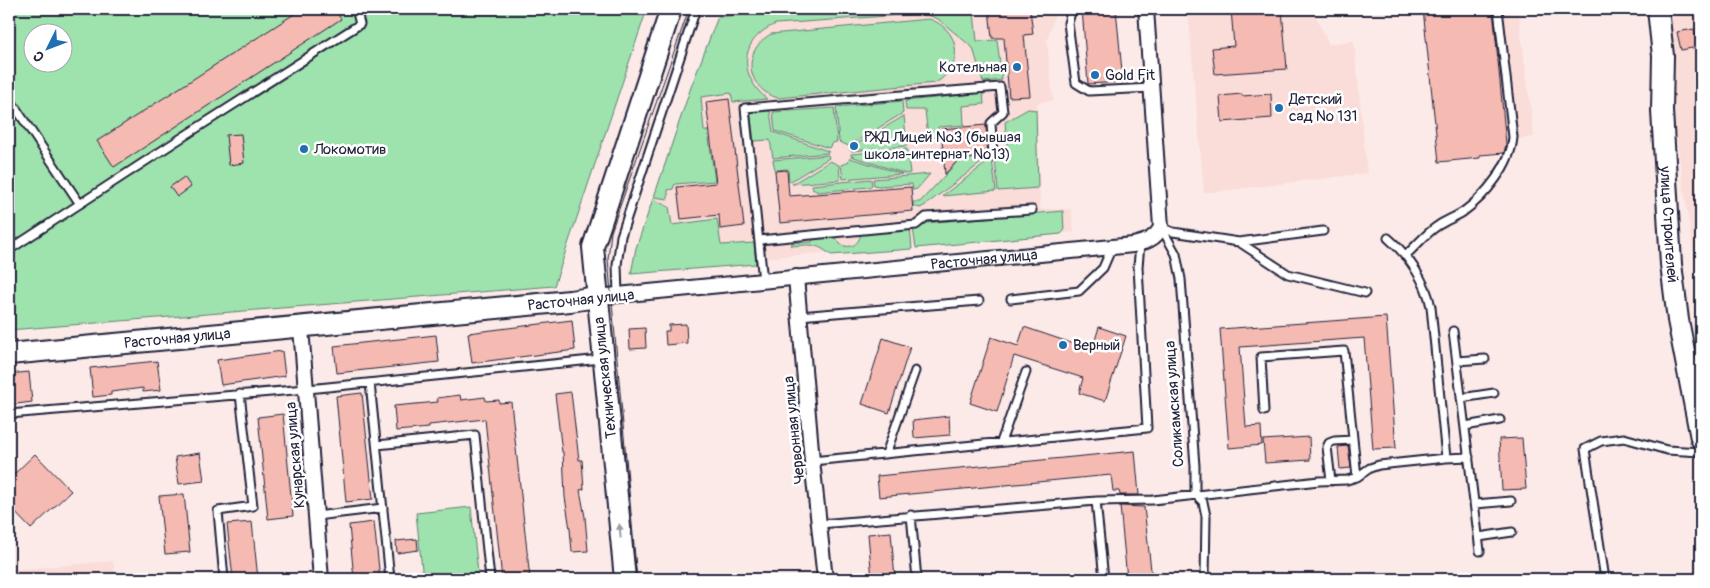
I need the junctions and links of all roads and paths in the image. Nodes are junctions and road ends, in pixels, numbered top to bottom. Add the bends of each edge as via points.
1 (356, 9) edge
2 (671, 9) edge
3 (696, 9) edge
4 (1072, 9) edge
5 (1146, 9) edge
6 (1498, 9) edge
7 (1658, 9) edge
8 (1153, 88) junction
9 (9, 98) edge
10 (993, 156) dead end
11 (80, 204) junction
12 (1032, 210) dead end
13 (1161, 227) junction
14 (1323, 231) dead end
15 (1388, 238) dead end
16 (759, 240) junction
17 (1146, 241) junction
18 (1240, 242) junction
19 (1112, 247) junction
20 (9, 250) edge
21 (1405, 256) junction
22 (796, 277) junction
23 (763, 281) junction
24 (1365, 293) dead end
25 (618, 295) junction
26 (597, 297) junction
27 (1011, 298) dead end
28 (979, 301) dead end
29 (799, 316) junction
30 (301, 328) junction
31 (1453, 331) dead end
32 (9, 354) edge
33 (604, 359) junction
34 (1485, 359) dead end
35 (1457, 361) junction
36 (915, 371) dead end
37 (1026, 372) dead end
38 (370, 383) junction
39 (306, 389) junction
40 (1494, 393) dead end
41 (240, 394) junction
42 (1462, 398) junction
43 (1698, 403) edge
44 (1264, 411) dead end
45 (9, 414) edge
46 (1500, 420) dead end
47 (1465, 426) junction
48 (1701, 438) edge
49 (1353, 440) junction
50 (1001, 442) junction
51 (377, 445) junction
52 (1701, 452) edge
53 (886, 454) junction
54 (1469, 457) junction
55 (1446, 458) junction
56 (812, 461) junction
57 (1357, 477) junction
58 (1331, 481) junction
59 (1195, 494) junction
60 (1096, 501) junction
61 (1511, 501) dead end
62 (1475, 504) junction
63 (383, 508) junction
64 (911, 515) junction
65 (316, 516) junction
66 (820, 524) junction
67 (1512, 532) dead end
68 (1479, 537) junction
69 (1480, 551) dead end
70 (224, 579) edge
71 (321, 579) edge
72 (390, 579) edge
73 (490, 579) edge
74 (624, 579) edge
75 (825, 579) edge
76 (917, 579) edge
77 (1104, 579) edge
78 (1205, 579) edge
79 (1605, 579) edge

1 - 11 lane via 360,24
2 - 26 main road, Техническая улица via 593,247
3 - 25 lane via 621,236 617,264
4 - 8 lane via 1068,23 1076,83 1089,91
5 - 8 street, Соликамская улица
6 - 21 lane via 1513,137 1510,153 1479,198 1463,212 1438,225
7 - 43 main road, улица Строителей via 1663,56 1662,111 1671,264 1678,320
8 - 13 street, Соликамская улица
9 - 11 lane
10 - 16 lane via 992,123 1003,112 1000,86 745,108
11 - 20 lane
12 - 16 lane via 926,218 916,225
13 - 17 street
13 - 18 lane via 1173,232
13 - 59 lane, Соликамская улица via 1176,254 1181,279
14 - 18 lane
15 - 21 lane
16 - 23 lane
17 - 19 street, Расточная улица
17 - 50 lane via 1138,267 1147,428
18 - 24 lane via 1288,274
19 - 22 street, Расточная улица
19 - 27 lane via 1103,268 1080,291
21 - 55 lane via 1428,293 1431,307
22 - 23 street, Расточная улица
22 - 29 street, Червонная улица
23 - 25 street, Расточная улица
25 - 26 street, Расточная улица
26 - 30 main road, Расточная улица
26 - 33 main road, Техническая улица
28 - 29 lane
29 - 56 street, Червонная улица
30 - 32 main road, Расточная улица
30 - 39 street, Кунарская улица
31 - 35 lane
33 - 38 lane
74 -> 33 main road, Техническая улица
34 - 35 lane
35 - 42 lane
36 - 53 lane
37 - 50 lane
38 - 39 lane
38 - 51 lane
39 - 41 lane
39 - 65 street, Кунарская улица
40 - 42 lane
41 - 45 lane
41 - 70 lane via 253,506 218,511
42 - 47 lane
43 - 48 main road, улица Строителей
44 - 49 lane via 1262,357 1344,352
46 - 47 lane
47 - 54 lane
49 - 57 lane
49 - 58 lane via 1328,443
50 - 53 lane
51 - 63 lane
51 - 73 lane via 474,435
52 - 79 lane via 1667,450 1624,438 1601,441 1585,448
53 - 56 lane
54 - 55 lane
54 - 62 lane
55 - 57 lane via 1379,464
56 - 66 street, Червонная улица
57 - 58 lane
58 - 59 lane
59 - 60 lane via 1153,500
59 - 78 lane, Соликамская улица via 1203,502 1206,516
60 - 64 lane
60 - 77 lane
61 - 62 lane
62 - 68 lane
63 - 65 lane
63 - 72 lane
64 - 66 lane
64 - 76 lane
65 - 71 street, Кунарская улица
66 - 75 street, Червонная улица
67 - 68 lane
68 - 69 lane

